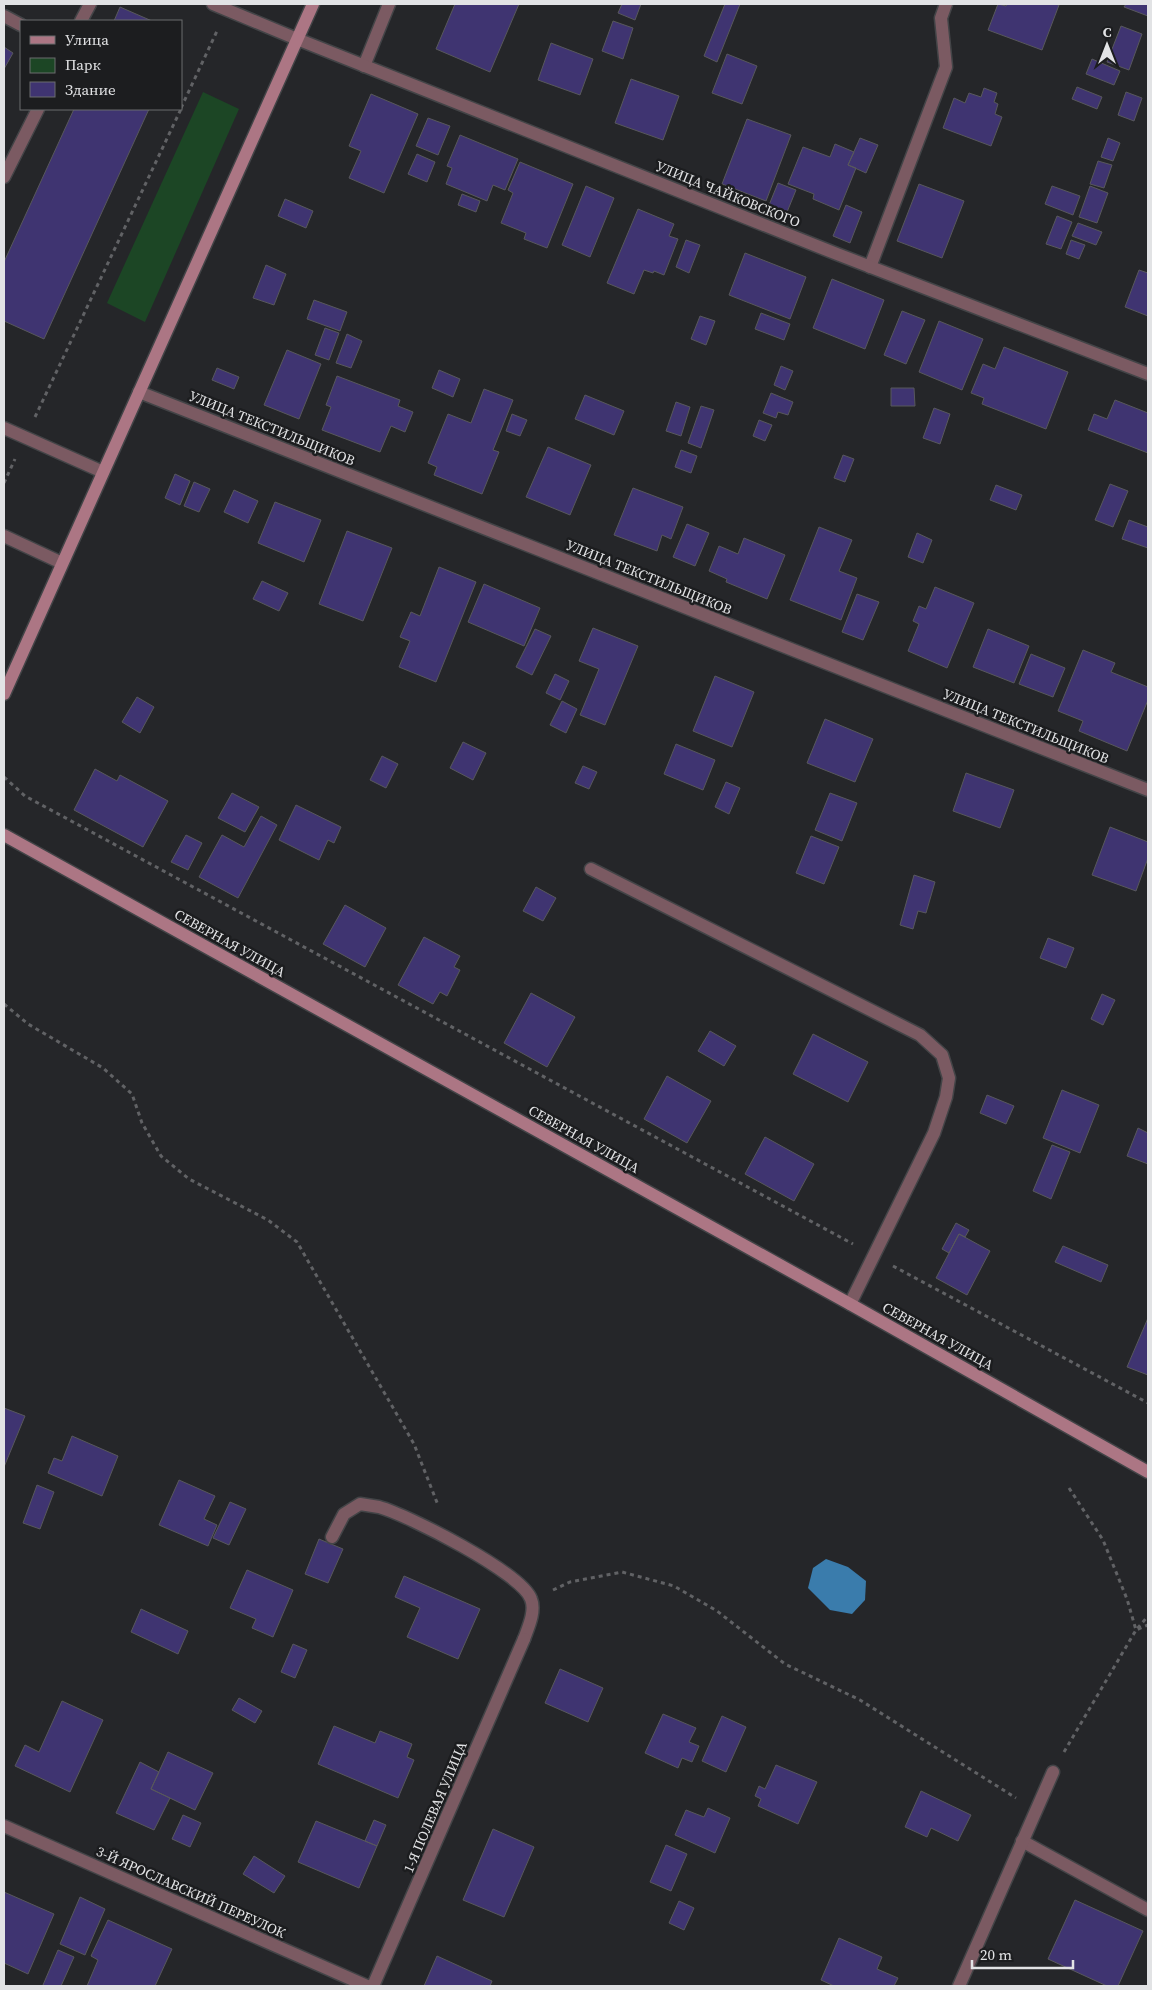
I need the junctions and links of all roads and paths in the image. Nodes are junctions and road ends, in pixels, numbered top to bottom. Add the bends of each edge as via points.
1 (90, 4) edge
2 (213, 4) edge
3 (313, 4) edge
4 (388, 4) edge
5 (946, 4) edge
6 (227, 10) junction
7 (4, 16) edge
8 (82, 20) edge
9 (20, 24) edge
10 (297, 40) junction
11 (364, 66) junction
12 (182, 106) edge
13 (38, 110) edge
14 (180, 110) edge
15 (4, 177) edge
16 (870, 267) junction
17 (1148, 374) edge
18 (139, 392) junction
19 (4, 428) edge
20 (26, 438) junction
21 (103, 472) junction
22 (4, 483) edge
23 (4, 536) edge
24 (62, 563) junction
25 (4, 694) edge
26 (4, 776) edge
27 (1148, 790) edge
28 (4, 835) edge
29 (591, 869) dead end
30 (4, 1004) edge
31 (873, 1255) junction
32 (850, 1304) junction
33 (1148, 1403) edge
34 (1148, 1472) edge
35 (1069, 1488) dead end
36 (332, 1537) dead end
37 (451, 1539) junction
38 (532, 1599) junction
39 (1148, 1616) edge
40 (1148, 1625) edge
41 (1136, 1630) junction
42 (1053, 1772) joint
43 (1035, 1811) junction
44 (4, 1826) edge
45 (1022, 1841) junction
46 (1148, 1910) edge
47 (367, 1986) edge
48 (374, 1986) edge
49 (958, 1986) edge

1 - 8 street
2 - 6 street, УЛИЦА ЧАЙКОВСКОГО
3 - 10 main road
4 - 11 street
5 - 16 street via 941,18 946,67
6 - 10 street, УЛИЦА ЧАЙКОВСКОГО
6 - 12 path
7 - 9 street
10 - 11 street, УЛИЦА ЧАЙКОВСКОГО
10 - 18 main road
11 - 16 street, УЛИЦА ЧАЙКОВСКОГО
13 - 15 street
14 - 20 path
16 - 17 street, УЛИЦА ЧАЙКОВСКОГО
18 - 21 main road
18 - 27 street, УЛИЦА ТЕКСТИЛЬЩИКОВ
19 - 20 street
20 - 21 street
20 - 22 path
21 - 24 main road
23 - 24 street
24 - 25 main road
26 - 31 path via 25,796
28 - 32 main road, СЕВЕРНАЯ УЛИЦА
29 - 31 street via 920,1035 942,1055 949,1078 934,1133
30 - 37 path via 28,1024 103,1068 132,1094 142,1123 161,1156 189,1179 268,1220 297,1242 414,1444
31 - 32 street
31 - 33 path
32 - 34 main road, СЕВЕРНАЯ УЛИЦА
35 - 41 path via 1104,1540
36 - 37 street via 344,1514 360,1504 379,1507
37 - 38 street via 518,1582
38 - 43 path via 570,1582 622,1572 674,1586 717,1611 785,1664 860,1700
38 - 48 street, 1-Я ПОЛЕВАЯ УЛИЦА via 532,1618 524,1639
39 - 41 path
40 - 41 path
41 - 42 path
42 - 43 street
43 - 45 street
44 - 47 street, 3-Й ЯРОСЛАВСКИЙ ПЕРЕУЛОК
45 - 46 street
45 - 49 street

